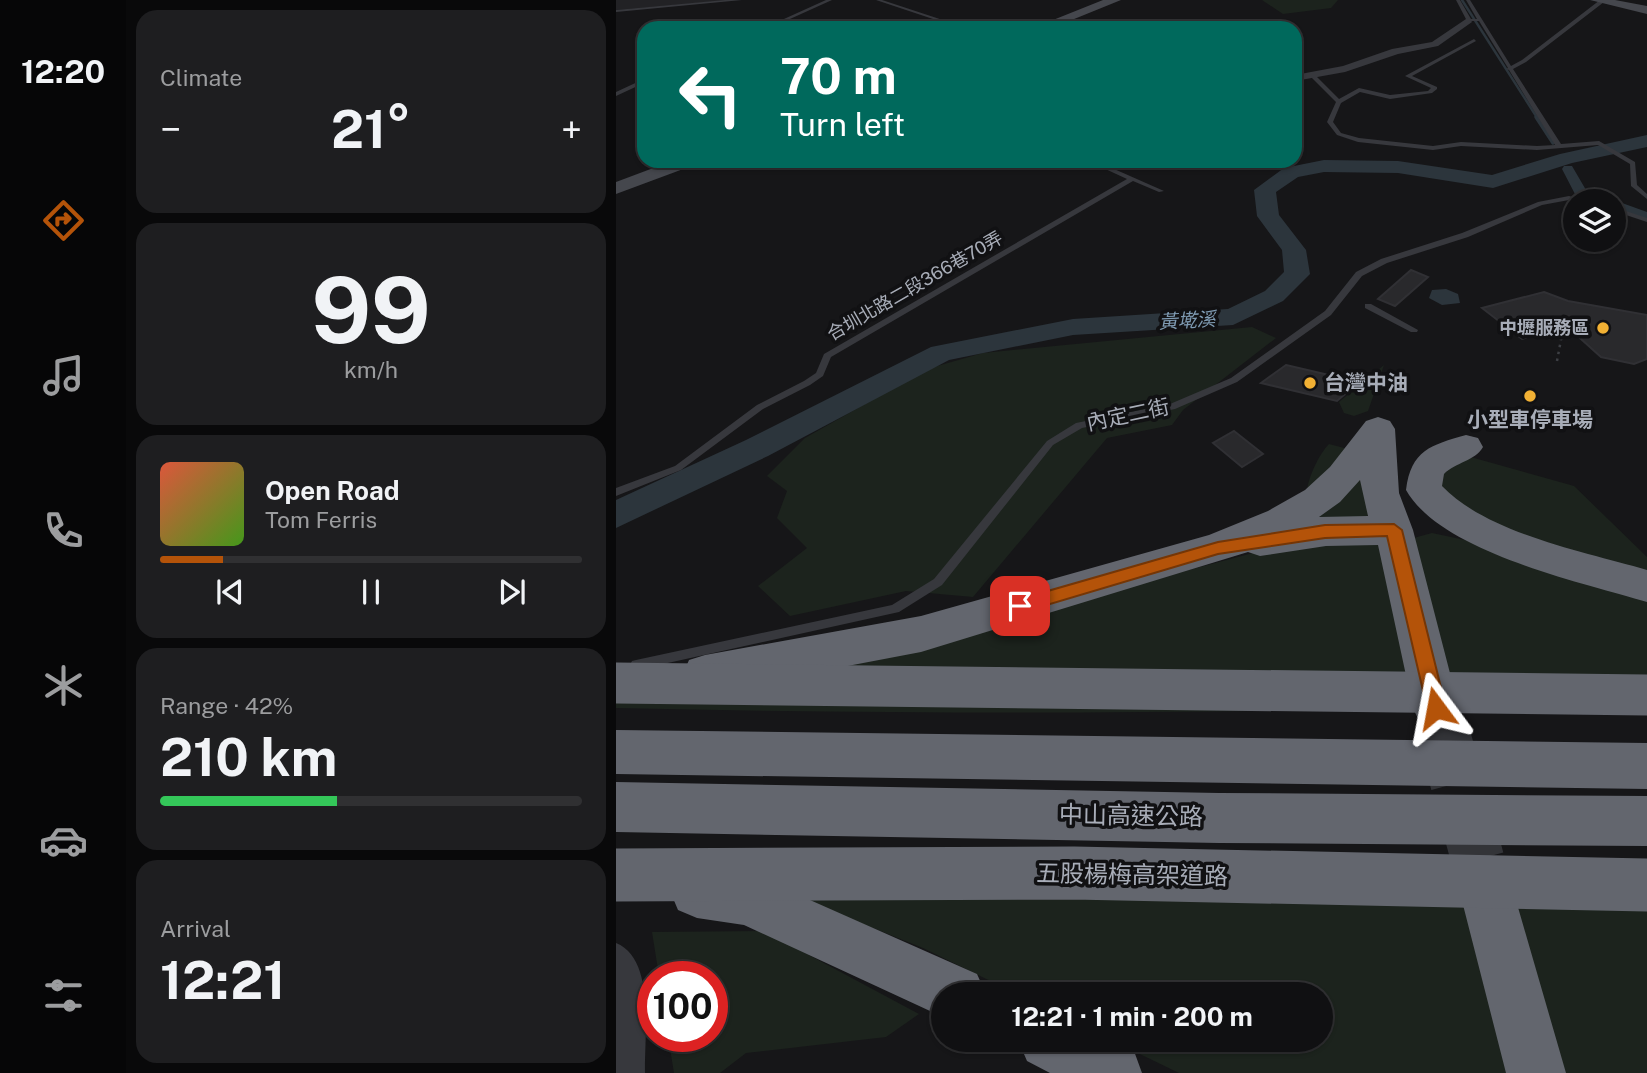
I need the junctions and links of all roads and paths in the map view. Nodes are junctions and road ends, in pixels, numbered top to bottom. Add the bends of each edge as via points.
1 (740, 0) edge
2 (830, 0) edge
3 (878, 0) edge
4 (1115, 0) edge
5 (1458, 0) edge
6 (1468, 0) edge
7 (1604, 0) edge
8 (1647, 8) edge
9 (616, 11) edge
10 (1063, 20) junction
11 (1473, 20) junction
12 (782, 21) edge
13 (943, 21) edge
14 (1060, 21) edge
15 (1098, 21) edge
16 (1474, 40) dead end
17 (1509, 69) junction
18 (1312, 75) junction
19 (1302, 77) edge
20 (637, 84) edge
21 (616, 94) edge
22 (1339, 102) junction
23 (1559, 146) junction
24 (669, 168) edge
25 (1117, 168) edge
26 (1132, 179) junction
27 (616, 188) edge
28 (1161, 191) dead end
29 (1647, 197) edge
30 (1563, 199) edge
31 (1626, 213) edge
32 (1647, 220) edge
33 (1368, 306) dead end
34 (1563, 329) dead end
35 (1413, 330) dead end
36 (1557, 361) dead end
37 (616, 492) edge
38 (1394, 530) junction
39 (1218, 548) junction
40 (1647, 586) edge
41 (620, 679) edge
42 (1647, 695) edge
43 (1436, 708) tunnel mouth
44 (616, 752) edge
45 (1647, 766) edge
46 (616, 807) edge
47 (1647, 821) edge
48 (616, 876) edge
49 (1647, 885) edge
50 (1488, 897) tunnel mouth
51 (616, 958) edge
52 (931, 982) edge
53 (1071, 1052) edge
54 (628, 1073) edge
55 (1112, 1073) edge
56 (1536, 1073) edge

1 - 9 lane
2 - 12 lane
3 - 13 lane
4 - 10 street
5 - 11 lane
6 - 11 lane
7 - 8 street
7 - 17 lane
10 - 14 street
10 - 15 lane
11 - 17 lane
11 - 18 street via 1435,44
16 - 22 lane via 1408,76 1435,88 1430,92 1390,97 1359,90
17 - 23 lane
18 - 19 street
18 - 22 lane
20 - 21 lane
22 - 23 lane via 1330,122 1339,134 1358,139 1433,148 1461,144
23 - 29 lane via 1599,144 1619,153 1633,163 1634,186
24 - 27 street
25 - 26 lane
26 - 28 lane
26 - 37 lane, 合圳北路二段366巷70弄 via 827,356 814,379 760,407 678,468
30 - 41 lane, 內定二街 via 1540,203 1359,274 1328,313 1234,380 1172,407 1079,425 1051,443 938,582 895,609
31 - 32 lane
33 - 35 lane
34 - 36 path
38 - 39 highway via 1325,531
38 - 39 highway via 1382,510 1377,480 1378,429 1351,468 1318,500
38 - 40 highway via 1405,478 1417,456 1466,447 1439,457 1422,476 1422,485 1438,508 1485,534
38 - 43 highway
39 - 41 highway via 920,634
41 - 42 highway, bridge
44 - 45 highway
46 - 47 highway, 中山高速公路
48 - 49 highway, 五股楊梅高架道路, bridge via 1074,873
48 - 52 highway via 747,900
50 - 56 highway
51 - 54 street via 628,976
53 - 55 highway

